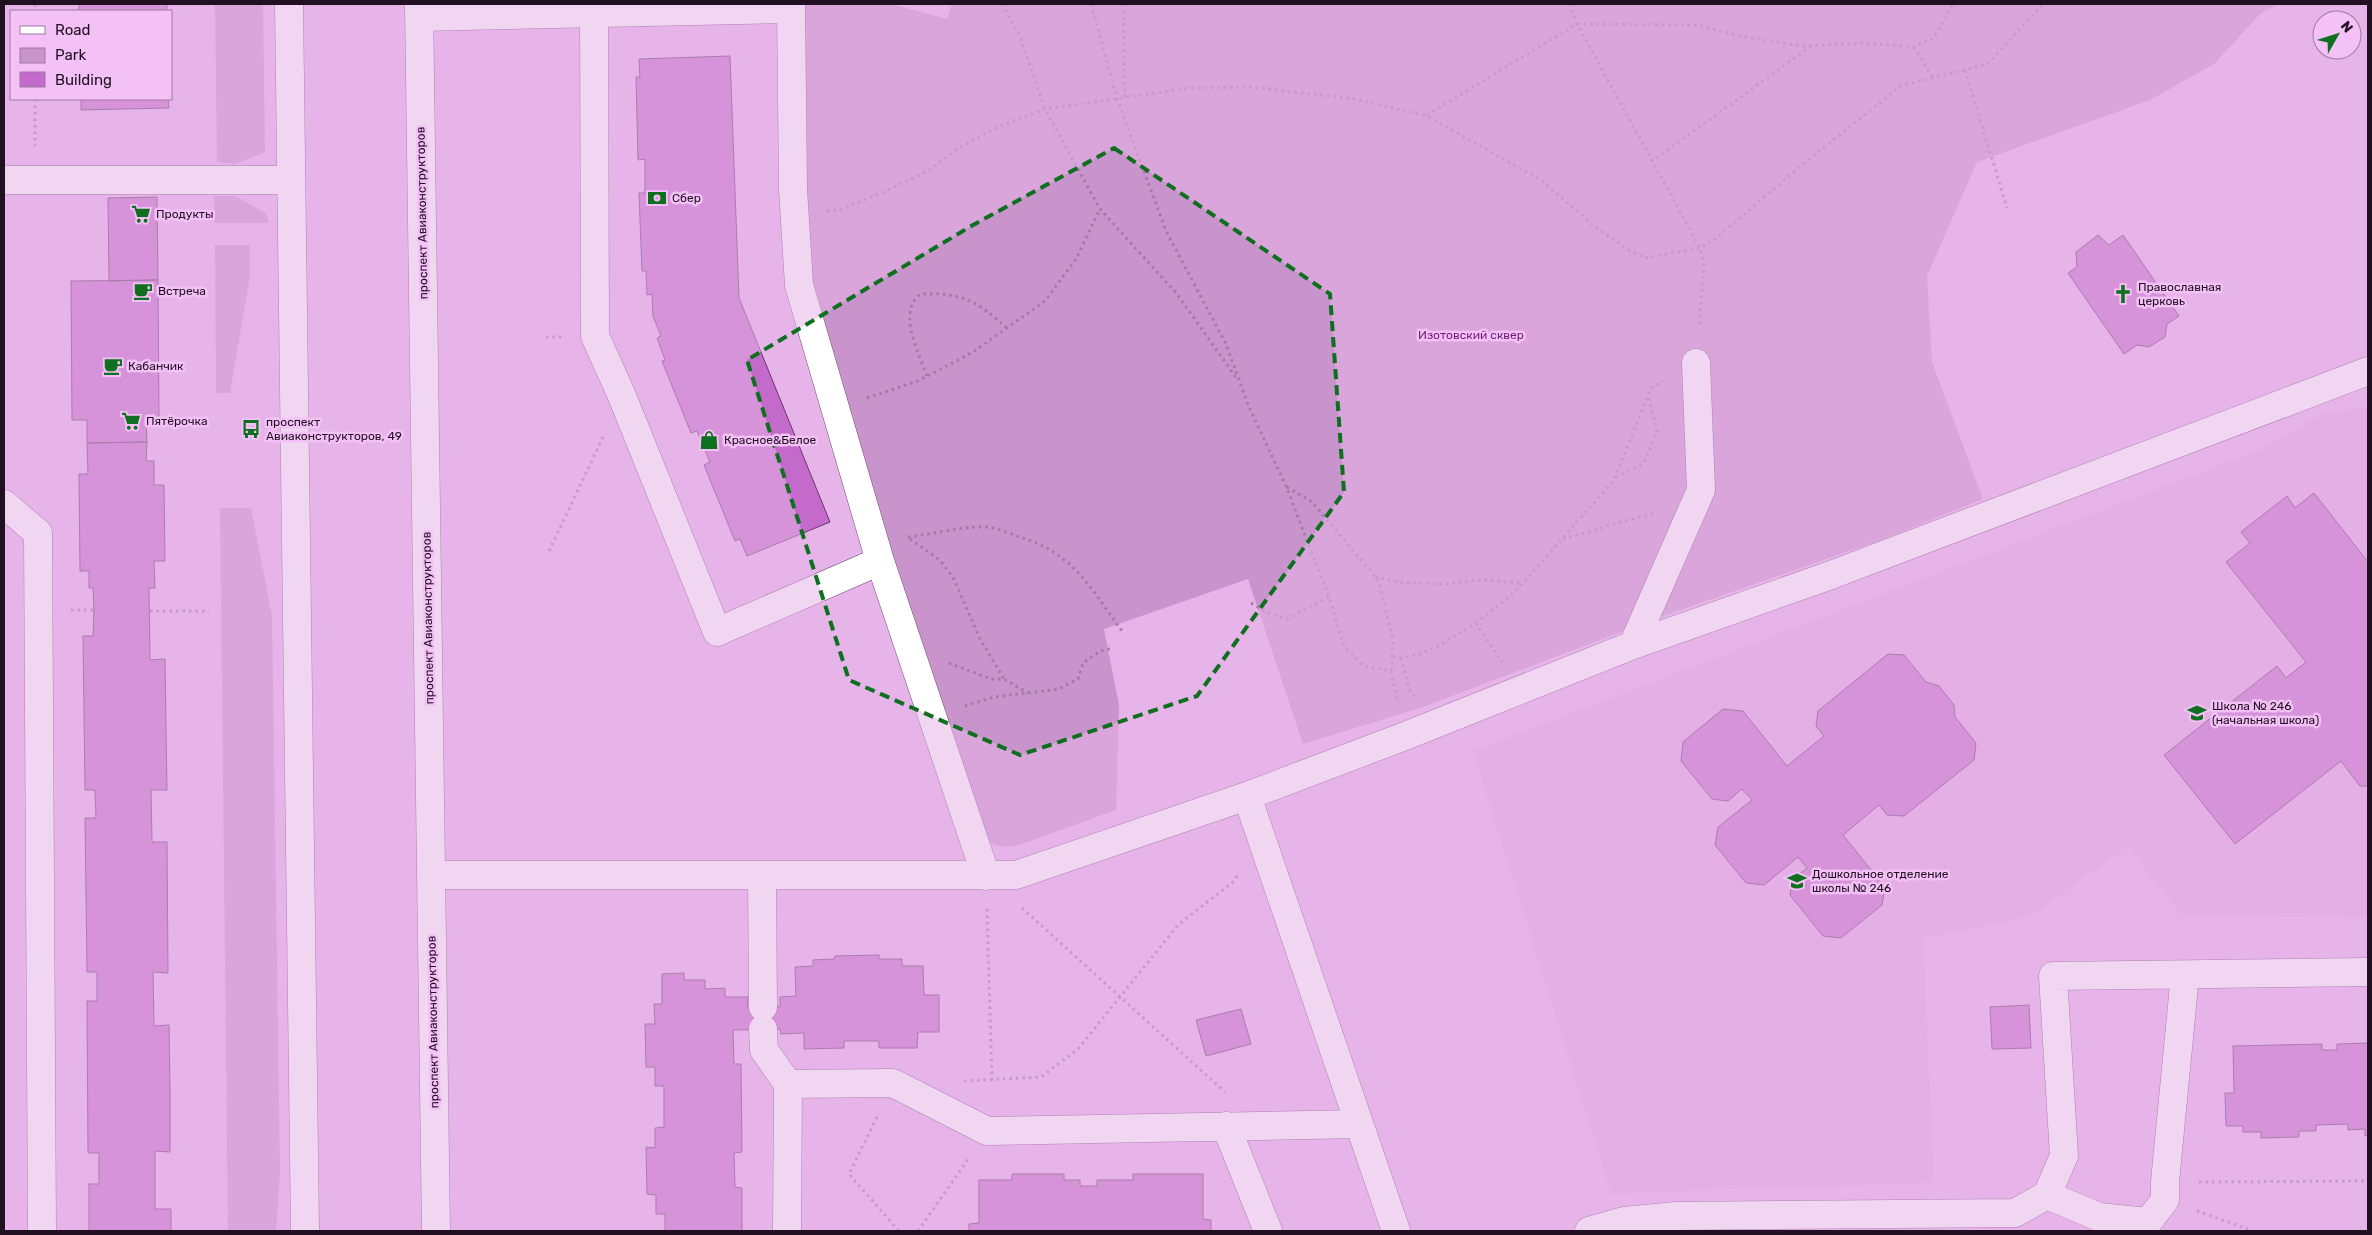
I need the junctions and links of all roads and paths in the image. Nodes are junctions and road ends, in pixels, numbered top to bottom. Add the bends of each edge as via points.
1 (289, 4) edge
2 (1002, 4) edge
3 (1091, 4) edge
4 (1123, 4) edge
5 (1570, 4) edge
6 (1953, 4) edge
7 (2043, 4) edge
8 (791, 6) edge
9 (594, 8) edge
10 (419, 10) edge
11 (1578, 24) junction
12 (1812, 46) junction
13 (1914, 48) junction
14 (1965, 70) junction
15 (1933, 78) junction
16 (1117, 98) junction
17 (1125, 98) junction
18 (35, 100) edge
19 (1045, 109) junction
20 (1427, 116) junction
21 (1651, 162) junction
22 (35, 179) junction
23 (4, 180) edge
24 (291, 180) junction
25 (2007, 208) dead end
26 (1100, 209) junction
27 (794, 214) junction
28 (1700, 248) junction
29 (1007, 328) junction
30 (1696, 363) junction
31 (2368, 372) edge
32 (927, 376) junction
33 (1240, 384) junction
34 (1648, 394) junction
35 (622, 396) junction
36 (836, 408) junction
37 (1616, 477) junction
38 (1286, 486) junction
39 (1697, 500) junction
40 (4, 504) edge
41 (907, 537) junction
42 (1562, 540) junction
43 (549, 551) dead end
44 (878, 552) junction
45 (1374, 577) junction
46 (1523, 583) junction
47 (1329, 597) junction
48 (1251, 603) dead end
49 (150, 610) dead end
50 (209, 612) dead end
51 (1476, 623) junction
52 (1122, 631) dead end
53 (1633, 645) junction
54 (1114, 648) dead end
55 (1393, 657) junction
56 (914, 661) junction
57 (1503, 663) dead end
58 (1391, 671) junction
59 (1004, 679) junction
60 (1028, 693) junction
61 (933, 716) junction
62 (1405, 736) junction
63 (1247, 796) junction
64 (1264, 845) junction
65 (431, 875) junction
66 (762, 875) junction
67 (986, 876) junction
68 (2368, 972) edge
69 (2185, 974) junction
70 (1119, 997) junction
71 (1041, 1078) dead end
72 (992, 1080) dead end
73 (893, 1083) junction
74 (788, 1084) junction
75 (1359, 1124) junction
76 (1226, 1126) junction
77 (1262, 1126) junction
78 (987, 1131) junction
79 (2368, 1181) edge
80 (2165, 1191) junction
81 (2047, 1195) junction
82 (1876, 1222) edge
83 (42, 1231) edge
84 (305, 1231) edge
85 (436, 1231) edge
86 (787, 1231) edge
87 (899, 1231) edge
88 (918, 1231) edge
89 (1268, 1231) edge
90 (1396, 1231) edge
91 (1589, 1231) edge
92 (2253, 1231) edge

1 - 24 street
2 - 19 path via 1020,36
3 - 16 path
4 - 17 path
5 - 11 path
6 - 13 path via 1934,38
7 - 14 path via 1988,64
8 - 9 street
8 - 27 street
9 - 10 street
9 - 35 street via 594,336
10 - 65 street, проспект Авиаконструкторов
11 - 12 path via 1699,25 1739,36
11 - 20 path
11 - 21 path
12 - 13 path via 1863,43
12 - 21 path
13 - 15 path
14 - 15 path
14 - 25 path
15 - 28 path via 1902,86
16 - 17 path
16 - 19 path
16 - 33 path via 1166,231 1226,344
17 - 20 path via 1191,88 1249,87 1355,99
18 - 22 path
19 - 26 path
19 - 27 path via 996,128 957,149 928,171 888,190 840,210
20 - 28 path via 1541,180 1594,226 1638,255 1645,258
21 - 28 path
22 - 23 street
22 - 24 street
24 - 84 street
26 - 29 path via 1076,259 1061,281 1045,301
26 - 33 path via 1176,294
27 - 36 street via 799,285
28 - 30 path via 1704,264
29 - 32 path via 973,352
29 - 32 path via 972,300 920,294 912,302 910,313 912,331
30 - 34 path via 1651,388
30 - 39 street via 1701,490
31 - 53 street via 1831,575
32 - 36 path
33 - 38 path
34 - 37 path
34 - 37 path via 1657,431 1644,463
35 - 43 path
35 - 44 street via 717,632
36 - 44 street
37 - 42 path
38 - 45 path via 1312,502
38 - 47 path
39 - 42 path
39 - 53 street
40 - 83 street via 38,533
41 - 44 path
41 - 52 path via 958,528 989,527 1053,550 1080,572
41 - 59 path via 940,560 954,579 979,637
42 - 46 path
44 - 56 street
45 - 46 path via 1404,583 1445,584 1481,580
45 - 55 path via 1378,581 1393,640
46 - 51 path
47 - 48 path via 1287,619
47 - 58 path via 1344,646 1364,666
49 - 50 path
51 - 55 path via 1420,654
51 - 57 path
53 - 62 street
54 - 60 path via 1100,651 1083,663 1078,679 1059,689
55 - 58 path
56 - 59 path via 930,659 958,665 991,679
56 - 61 street
58 - 62 path
59 - 60 path
60 - 61 path via 994,697
61 - 67 street
62 - 63 street
63 - 64 street
63 - 67 street via 1016,876
64 - 70 path via 1233,882 1178,925
64 - 75 street
65 - 66 street
65 - 85 street, проспект Авиаконструкторов
66 - 67 street
66 - 74 street via 764,1050
67 - 70 path
67 - 72 path
68 - 69 street
69 - 80 street
69 - 81 street via 2053,976 2064,1156
70 - 71 path via 1078,1050
70 - 77 path
73 - 74 street
73 - 78 street
73 - 87 path via 849,1174
74 - 86 street
75 - 77 street
75 - 90 street
76 - 77 street
76 - 78 street
76 - 89 street
78 - 88 path
79 - 80 path
80 - 81 street via 2148,1222 2098,1218
80 - 92 path
81 - 82 street via 2015,1213
82 - 91 street via 1676,1216 1624,1221

